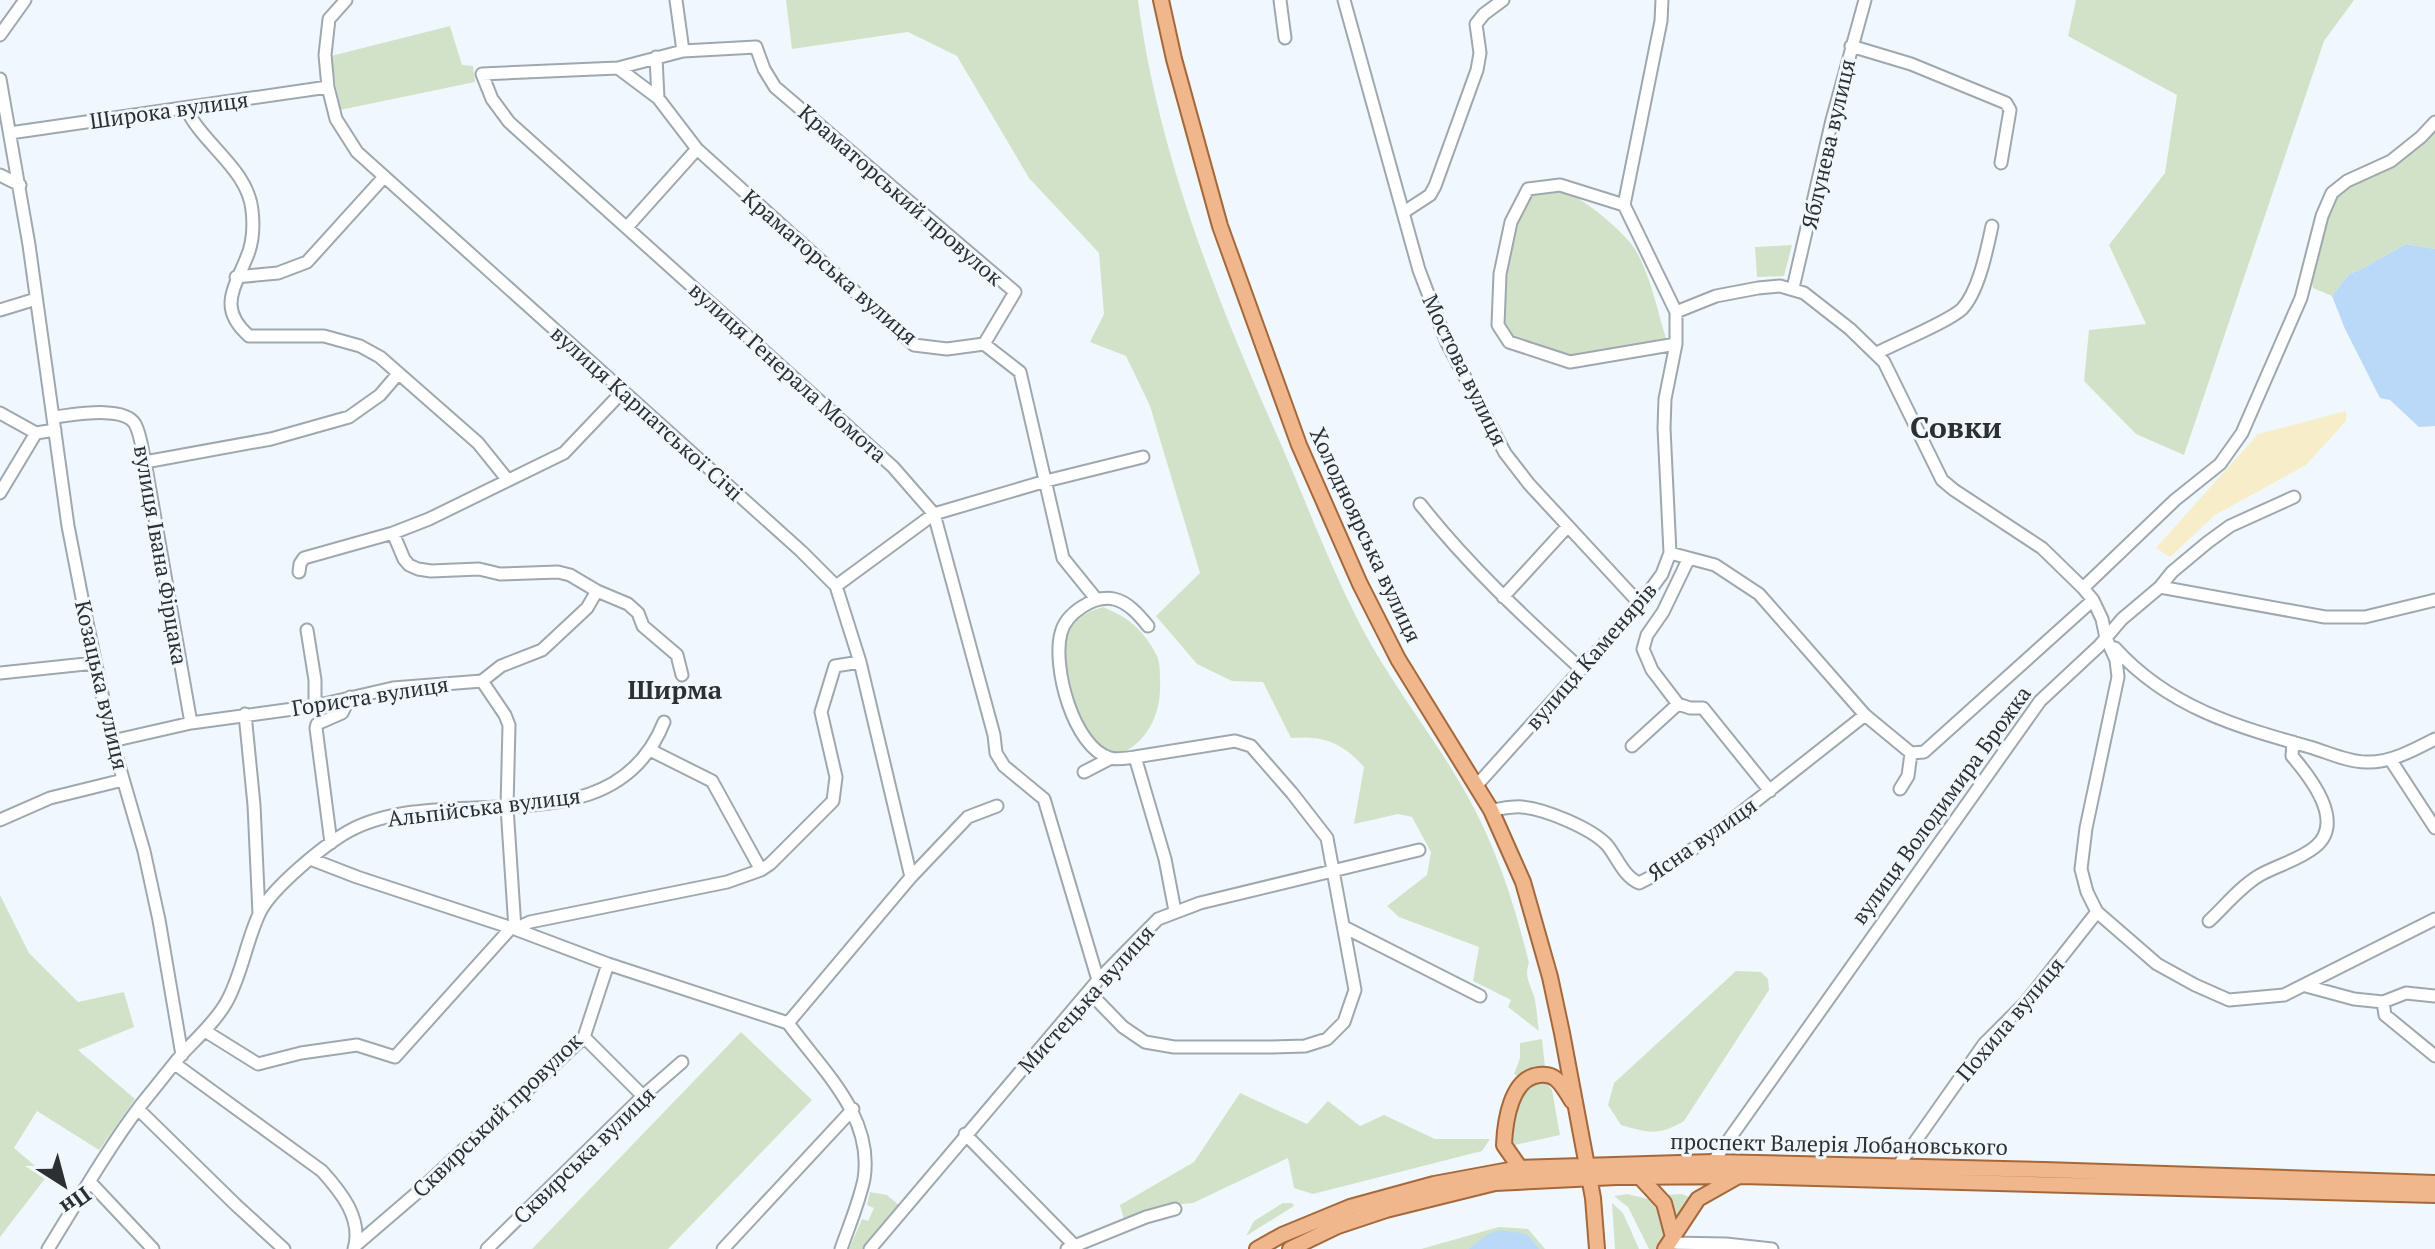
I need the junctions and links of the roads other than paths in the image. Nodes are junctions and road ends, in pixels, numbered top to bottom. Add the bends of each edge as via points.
1 (25, 0) edge
2 (346, 0) edge
3 (676, 0) edge
4 (1161, 0) edge
5 (1280, 0) edge
6 (1344, 0) edge
7 (1503, 0) edge
8 (1662, 0) edge
9 (1865, 0) edge
10 (0, 35) edge
11 (1285, 38) dead end
12 (1851, 46) junction
13 (756, 47) joint
14 (683, 51) junction
15 (656, 57) junction
16 (618, 68) junction
17 (0, 79) edge
18 (328, 87) junction
19 (658, 98) junction
20 (186, 108) junction
21 (2435, 122) edge
22 (10, 133) junction
23 (697, 149) junction
24 (2001, 163) dead end
25 (0, 175) edge
26 (384, 177) junction
27 (20, 185) junction
28 (1624, 205) junction
29 (1404, 212) junction
30 (628, 226) junction
31 (1992, 226) dead end
32 (236, 277) junction
33 (1793, 288) junction
34 (36, 299) junction
35 (0, 310) edge
36 (1676, 312) junction
37 (984, 344) junction
38 (1676, 344) junction
39 (1877, 353) junction
40 (398, 374) junction
41 (623, 391) junction
42 (0, 413) edge
43 (54, 417) junction
44 (55, 430) junction
45 (36, 433) junction
46 (1143, 457) dead end
47 (145, 462) junction
48 (507, 479) junction
49 (1046, 481) junction
50 (0, 493) edge
51 (2294, 497) dead end
52 (1420, 504) dead end
53 (934, 514) junction
54 (1568, 526) junction
55 (393, 533) junction
56 (1670, 553) junction
57 (1689, 558) junction
58 (299, 572) dead end
59 (836, 586) junction
60 (2160, 587) junction
61 (2083, 588) junction
62 (597, 591) junction
63 (1503, 597) junction
64 (1097, 600) junction
65 (2093, 600) junction
66 (2435, 600) edge
67 (1640, 604) junction
68 (1148, 626) dead end
69 (307, 630) dead end
70 (2106, 638) junction
71 (860, 662) junction
72 (95, 663) junction
73 (1581, 669) junction
74 (0, 673) edge
75 (682, 675) dead end
76 (482, 681) junction
77 (350, 697) junction
78 (1678, 704) junction
79 (315, 706) junction
80 (245, 714) junction
81 (1865, 715) junction
82 (664, 722) dead end
83 (191, 723) junction
84 (2435, 739) edge
85 (112, 741) junction
86 (2293, 742) junction
87 (1632, 746) dead end
88 (650, 750) junction
89 (1911, 753) junction
90 (1135, 757) junction
91 (1111, 758) junction
92 (2390, 759) junction
93 (1084, 772) dead end
94 (123, 780) junction
95 (1476, 786) junction
96 (1900, 789) dead end
97 (1770, 791) junction
98 (997, 806) dead end
99 (507, 807) junction
100 (1491, 810) junction
101 (0, 820) edge
102 (2435, 828) edge
103 (331, 843) junction
104 (1419, 850) dead end
105 (313, 860) junction
106 (761, 870) junction
107 (1335, 872) junction
108 (911, 877) junction
109 (1175, 911) junction
110 (2097, 912) junction
111 (259, 914) junction
112 (2435, 919) edge
113 (2209, 921) dead end
114 (1344, 927) junction
115 (513, 928) junction
116 (608, 964) junction
117 (1098, 980) junction
118 (2306, 986) junction
119 (1089, 992) junction
120 (1480, 996) dead end
121 (2435, 996) edge
122 (2383, 1002) junction
123 (788, 1023) junction
124 (205, 1031) junction
125 (584, 1037) junction
126 (2435, 1056) edge
127 (178, 1059) junction
128 (682, 1062) dead end
129 (643, 1096) junction
130 (1577, 1107) junction
131 (138, 1109) junction
132 (853, 1109) junction
133 (965, 1134) junction
134 (1713, 1162) junction
135 (1898, 1166) junction
136 (1520, 1168) junction
137 (1588, 1172) junction
138 (1639, 1176) junction
139 (1741, 1176) junction
140 (90, 1182) junction
141 (2435, 1183) edge
142 (2435, 1195) edge
143 (1175, 1209) dead end
144 (1669, 1243) edge
145 (1599, 1244) edge
146 (354, 1248) edge
147 (1071, 1248) edge
148 (48, 1249) edge
149 (153, 1249) edge
150 (284, 1249) edge
151 (487, 1249) edge
152 (723, 1249) edge
153 (841, 1249) edge
154 (870, 1249) edge
155 (1257, 1249) edge
156 (1290, 1249) edge
157 (1772, 1249) edge

1 - 10 street
2 - 18 street, вулиця Карпатської Січі via 329,19
3 - 14 street
4 - 95 main road, Холодноярська вулиця via 1220,226 1299,445 1398,659
5 - 11 street
6 - 29 street, Мостова вулиця
7 - 29 street via 1476,24 1477,70 1435,186
8 - 28 street
9 - 12 street, Яблунева вулиця
12 - 24 street via 2006,103 2010,110
12 - 33 street, Яблунева вулиця
13 - 14 street, вулиця Генерала Момота
13 - 37 street, Краматорський провулок via 775,87 1015,292
14 - 15 street, вулиця Генерала Момота
15 - 16 street, вулиця Генерала Момота
15 - 19 street
16 - 19 street, Краматорська вулиця
16 - 30 street, вулиця Генерала Момота via 482,74 509,122
17 - 22 street, Козацька вулиця
18 - 20 street, Широка вулиця
18 - 26 street, вулиця Карпатської Січі via 345,137
19 - 23 street, Краматорська вулиця
20 - 22 street, Широка вулиця
20 - 32 street via 249,196 253,235
21 - 61 street via 2391,161 2332,193 2301,298 2242,433 2220,464
22 - 27 street, Козацька вулиця
23 - 30 street
23 - 37 street, Краматорська вулиця via 914,345 947,349
25 - 27 street
26 - 32 street via 307,262 278,273
26 - 41 street, вулиця Карпатської Січі
27 - 34 street, Козацька вулиця
28 - 36 street
28 - 38 street via 1560,185 1528,189 1508,235 1498,325 1509,342 1570,362
29 - 54 street, Мостова вулиця via 1428,299 1484,416 1521,473
30 - 53 street, вулиця Генерала Момота via 893,467
31 - 39 street via 1971,296 1961,310
32 - 40 street via 230,304 249,336 344,340 380,357
33 - 36 street via 1744,290
33 - 39 street
34 - 35 street
34 - 43 street, Козацька вулиця
36 - 38 street
37 - 49 street via 1020,372
38 - 56 street via 1664,428
39 - 61 street via 1942,480 2042,548
40 - 47 street via 349,417 271,439
40 - 48 street via 478,443
41 - 48 street via 564,453
41 - 59 street, вулиця Карпатської Січі
42 - 45 street
43 - 44 street, Козацька вулиця
43 - 47 street, вулиця Івана Фірцака via 129,417
44 - 45 street
44 - 72 street, Козацька вулиця
45 - 50 street
46 - 49 street
47 - 83 street, вулиця Івана Фірцака
48 - 55 street
49 - 53 street
49 - 64 street via 1063,558
51 - 60 street, вулиця Володимира Брожка via 2230,526
52 - 63 street
53 - 59 street
53 - 117 street, вулиця Генерала Момота via 996,753 1044,799
54 - 63 street
54 - 67 street, Мостова вулиця
55 - 58 street via 304,558
55 - 62 street via 404,559 418,569 558,572
56 - 57 street
56 - 67 street, вулиця Каменярів
57 - 78 street via 1643,649
57 - 81 street via 1715,565 1759,594
59 - 71 street, вулиця Карпатської Січі
60 - 66 street via 2325,617 2365,617
60 - 70 street, вулиця Володимира Брожка
61 - 65 street
62 - 75 street via 638,613 643,626 677,655
62 - 76 street, Гориста вулиця via 587,608 542,650 517,658
63 - 73 street
64 - 68 street via 1126,605
64 - 91 street via 1066,622 1058,656 1074,720 1087,743
65 - 70 street
65 - 89 street via 1924,752
67 - 73 street, вулиця Каменярів
69 - 79 street
70 - 86 street via 2181,703
70 - 110 street via 2118,677 2081,869
70 - 134 street, вулиця Володимира Брожка via 2040,701
71 - 106 street via 835,666 821,712 836,777 833,801
71 - 108 street, вулиця Карпатської Січі
72 - 74 street
72 - 85 street, Козацька вулиця
73 - 95 street, вулиця Каменярів
76 - 77 street, Гориста вулиця
76 - 99 street via 509,725
77 - 79 street, Гориста вулиця
77 - 103 street via 342,713 316,728
78 - 87 street
78 - 97 street via 1703,708
79 - 80 street, Гориста вулиця
80 - 83 street, Гориста вулиця
80 - 111 street, Альпійська вулиця
81 - 89 street
81 - 97 street, Ясна вулиця
82 - 88 street, Альпійська вулиця
83 - 85 street, Гориста вулиця
84 - 92 street
85 - 94 street, Козацька вулиця
86 - 92 street via 2364,762
86 - 113 street via 2292,756 2326,810 2326,833 2307,853 2260,875
88 - 99 street, Альпійська вулиця via 602,791
88 - 106 street via 712,781
89 - 96 street
90 - 91 street
90 - 107 street via 1235,741 1251,746 1327,838
90 - 109 street
91 - 93 street
92 - 102 street
94 - 101 street via 50,798
94 - 127 street, Козацька вулиця via 159,920
95 - 100 main road, Холодноярська вулиця
97 - 100 street, Ясна вулиця via 1639,883 1606,844 1576,825 1526,807
98 - 108 street via 968,817
99 - 103 street, Альпійська вулиця via 395,815
99 - 115 street
100 - 130 main road, Холодноярська вулиця via 1523,882 1550,977
103 - 105 street, Альпійська вулиця
104 - 107 street, Мистецька вулиця
105 - 111 street, Альпійська вулиця via 272,894
105 - 115 street
106 - 115 street
107 - 109 street, Мистецька вулиця
107 - 114 street
108 - 123 street
109 - 117 street, Мистецька вулиця via 1144,931
110 - 118 street via 2157,964 2229,1000 2284,995
110 - 135 street, Похила вулиця via 2026,1002 1984,1044
111 - 124 street, Альпійська вулиця via 226,1004
112 - 118 street
114 - 119 street via 1355,990 1350,1007 1327,1039 1305,1046 1145,1042
114 - 120 street
115 - 116 street
115 - 124 street via 395,1057 357,1045 258,1064
116 - 123 street
116 - 125 street, Сквирський провулок
117 - 119 street, Мистецька вулиця
118 - 122 street
119 - 133 street, Мистецька вулиця
121 - 122 street via 2406,993
122 - 126 street via 2385,1015
123 - 132 street
124 - 127 street, Альпійська вулиця
125 - 129 street
125 - 146 street, Сквирський провулок
127 - 131 street
127 - 146 street via 322,1171 350,1210 356,1228
128 - 129 street, Сквирська вулиця
129 - 151 street, Сквирська вулиця
130 - 136 main road via 1557,1079 1547,1074 1529,1076 1520,1084 1504,1145
130 - 137 main road, Холодноярська вулиця
131 - 140 street
131 - 150 street
132 - 152 street
132 - 153 street via 863,1132 864,1175
133 - 147 street
133 - 154 street, Мистецька вулиця
134 - 135 main road, проспект Валерія Лобановського
134 - 137 main road, проспект Валерія Лобановського
135 - 141 main road, проспект Валерія Лобановського
136 - 137 main road, проспект Валерія Лобановського
136 - 155 main road, проспект Валерія Лобановського via 1350,1207
137 - 138 main road, проспект Валерія Лобановського
137 - 145 main road
137 - 156 main road, проспект Валерія Лобановського via 1495,1183 1386,1210
138 - 139 main road, проспект Валерія Лобановського
138 - 144 main road via 1664,1203
139 - 142 main road, проспект Валерія Лобановського
139 - 144 main road via 1698,1199
140 - 148 street
140 - 149 street
143 - 147 street
144 - 157 street

